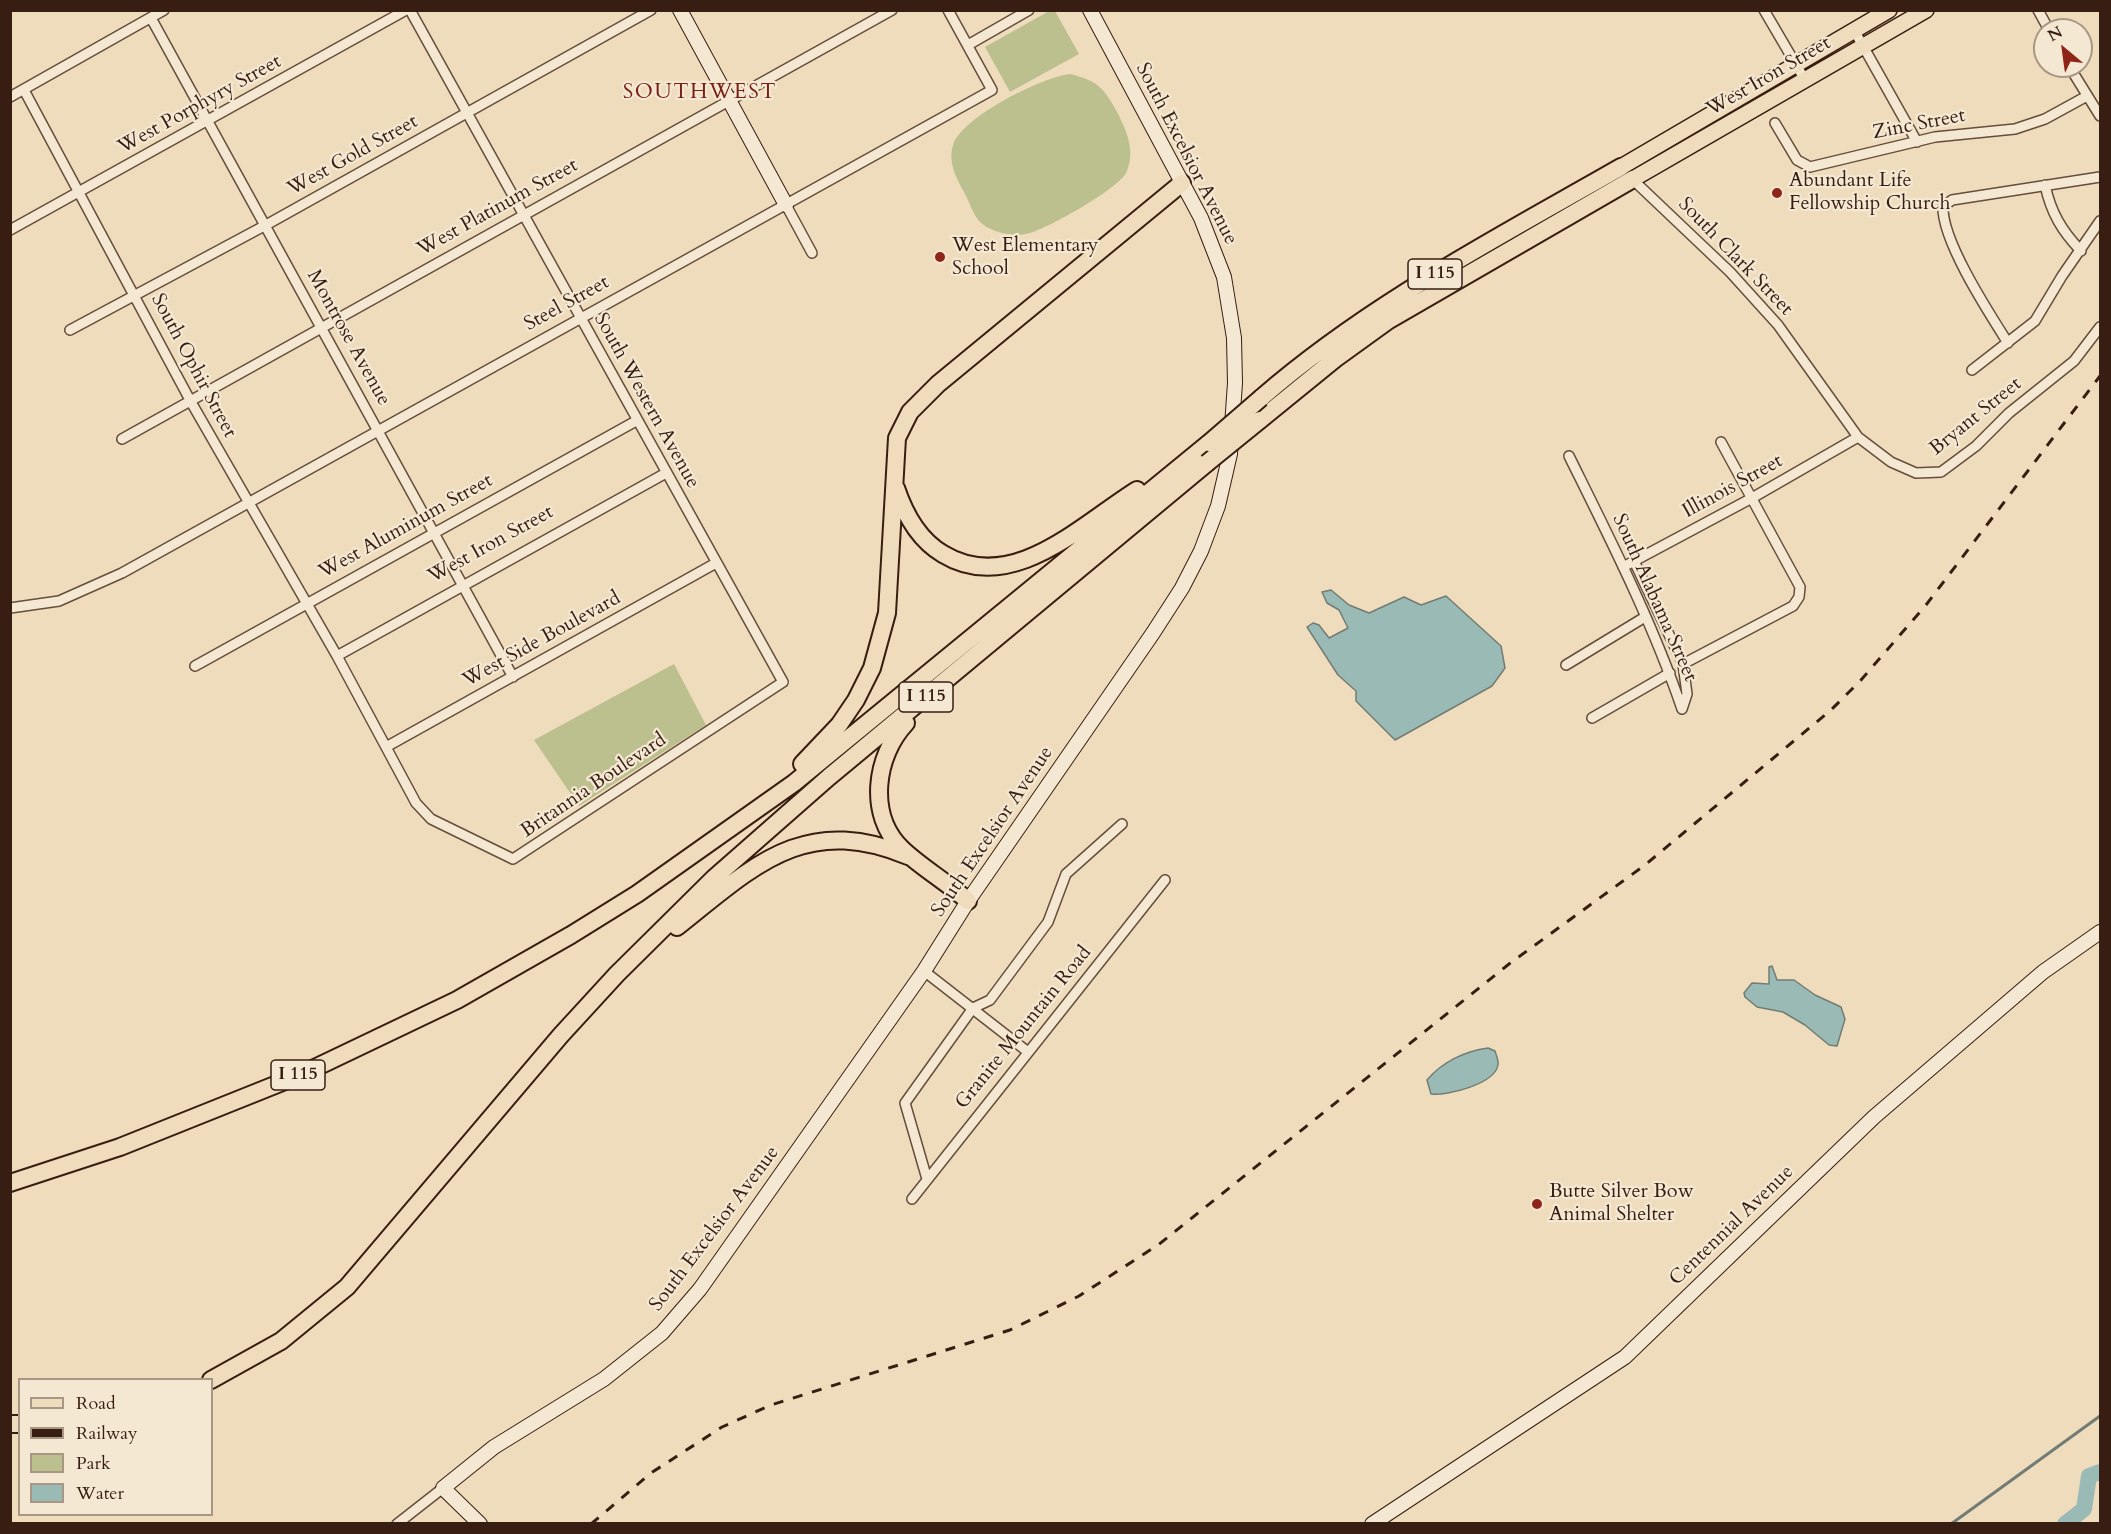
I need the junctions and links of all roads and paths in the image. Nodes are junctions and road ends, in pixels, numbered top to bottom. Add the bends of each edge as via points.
1 (164, 10) edge
2 (408, 10) edge
3 (651, 10) edge
4 (680, 10) edge
5 (892, 10) edge
6 (948, 10) edge
7 (1029, 10) edge
8 (1090, 10) edge
9 (1764, 10) edge
10 (1888, 10) edge
11 (1926, 10) edge
12 (151, 18) junction
13 (1854, 30) junction
14 (968, 45) junction
15 (1864, 47) junction
16 (1796, 64) junction
17 (2076, 78) edge
18 (1805, 80) junction
19 (24, 90) junction
20 (2087, 96) junction
21 (10, 97) edge
22 (728, 101) junction
23 (467, 113) junction
24 (2100, 116) edge
25 (208, 121) junction
26 (1775, 123) dead end
27 (1917, 142) junction
28 (1627, 173) junction
29 (2100, 177) edge
30 (1182, 183) junction
31 (2045, 185) junction
32 (79, 193) junction
33 (786, 205) junction
34 (523, 215) junction
35 (2100, 221) edge
36 (267, 225) junction
37 (10, 230) edge
38 (2081, 251) junction
39 (812, 253) dead end
40 (135, 296) junction
41 (580, 318) junction
42 (321, 327) junction
43 (2100, 327) edge
44 (70, 330) dead end
45 (2008, 343) junction
46 (1972, 370) dead end
47 (191, 402) junction
48 (636, 421) junction
49 (377, 429) junction
50 (1858, 437) junction
51 (122, 439) dead end
52 (1721, 442) dead end
53 (1207, 444) junction
54 (1569, 456) dead end
55 (666, 473) junction
56 (893, 477) junction
57 (1752, 498) junction
58 (247, 502) junction
59 (433, 531) junction
60 (1634, 561) junction
61 (716, 563) junction
62 (1623, 567) junction
63 (463, 584) junction
64 (306, 604) junction
65 (10, 608) edge
66 (1645, 617) junction
67 (1014, 623) junction
68 (337, 656) junction
69 (1683, 664) junction
70 (1566, 665) dead end
71 (195, 666) dead end
72 (1670, 673) junction
73 (513, 676) junction
74 (783, 682) joint
75 (1592, 718) dead end
76 (386, 747) junction
77 (1122, 824) dead end
78 (704, 845) junction
79 (915, 860) junction
80 (1166, 880) dead end
81 (968, 901) junction
82 (2100, 932) edge
83 (924, 971) junction
84 (617, 974) junction
85 (974, 1008) junction
86 (1028, 1052) junction
87 (927, 1179) junction
88 (10, 1183) edge
89 (912, 1199) dead end
90 (213, 1379) edge
91 (442, 1488) junction
92 (397, 1524) edge
93 (480, 1524) edge
94 (1372, 1524) edge

1 - 12 street
2 - 23 street, South Western Avenue
2 - 25 street, West Porphyry Street
3 - 23 street, West Gold Street
4 - 22 street
5 - 22 street, West Platinum Street
6 - 14 street
7 - 14 street
8 - 30 street, South Excelsior Avenue
9 - 16 street
10 - 13 main road, West Iron Street
11 - 15 main road, West Iron Street
12 - 19 street
12 - 25 street, Montrose Avenue
13 - 15 street
13 - 16 main road, West Iron Street
14 - 33 street, Steel Street via 992,90
15 - 18 main road, West Iron Street
15 - 27 street
16 - 18 street
16 - 28 main road, West Iron Street
17 - 20 street
18 - 28 main road, West Iron Street
19 - 21 street
19 - 32 street, South Ophir Street
20 - 24 street
20 - 27 street, Zinc Street via 2029,126 1951,134
22 - 33 street
22 - 34 street, West Platinum Street
23 - 34 street, South Western Avenue
23 - 36 street, West Gold Street
25 - 32 street, West Porphyry Street
25 - 36 street, Montrose Avenue
26 - 27 street, Zinc Street via 1797,160 1810,167
28 - 50 street, South Clark Street via 1730,272 1778,325
28 - 53 highway, I 115, bridge via 1400,294 1310,358
28 - 67 highway, I 115, bridge via 1389,320 1335,359
29 - 31 street
30 - 56 highway via 938,384 910,412 897,438
30 - 81 street, South Excelsior Avenue via 1201,218 1224,277 1234,338 1232,431 1218,506 1182,588
31 - 38 street via 2062,231
31 - 45 street via 1952,200 1943,207 1942,218 1956,250
32 - 37 street, West Porphyry Street
32 - 40 street, South Ophir Street
33 - 39 street
33 - 41 street, Steel Street
34 - 41 street, South Western Avenue
34 - 42 street, West Platinum Street
35 - 38 street
36 - 40 street, West Gold Street
36 - 42 street, Montrose Avenue
38 - 45 street via 2035,321
40 - 44 street, West Gold Street
40 - 47 street, South Ophir Street
41 - 48 street, South Western Avenue
41 - 49 street, Steel Street
42 - 47 street, West Platinum Street
42 - 49 street, Montrose Avenue
43 - 50 street, Bryant Street via 2074,361 1941,472 1916,473 1891,462
45 - 46 street
47 - 51 street, West Platinum Street
47 - 58 street, South Ophir Street
48 - 55 street, South Western Avenue
48 - 59 street, West Aluminum Street
49 - 58 street, Steel Street
49 - 59 street, Montrose Avenue
50 - 57 street, Illinois Street
52 - 57 street
53 - 56 highway via 1049,547 1016,564 995,568 975,567 934,549 911,523
53 - 78 highway, I 115 via 802,776
54 - 62 street, South Alabama Street
55 - 61 street, South Western Avenue
55 - 63 street, West Iron Street
56 - 78 highway via 887,613 867,681 822,746
57 - 60 street, Illinois Street
57 - 69 street via 1800,587 1799,597 1793,606
58 - 64 street, South Ophir Street
58 - 65 street, Steel Street via 76,595 59,602
59 - 63 street, Montrose Avenue
59 - 64 street, West Aluminum Street
60 - 62 street, Illinois Street
60 - 69 street, South Alabama Street
61 - 73 street, West Side Boulevard
61 - 74 street, South Western Avenue
62 - 66 street, South Alabama Street
63 - 68 street, West Iron Street
63 - 73 street, Montrose Avenue
64 - 68 street, South Ophir Street
64 - 71 street, West Aluminum Street
66 - 70 street
66 - 72 street, South Alabama Street
67 - 79 highway via 917,711 885,754 879,779 885,822 901,848
67 - 84 highway, I 115 via 760,837
68 - 76 street, South Ophir Street
69 - 72 street, South Alabama Street via 1687,694 1682,708
72 - 75 street
73 - 76 street, West Side Boulevard
74 - 76 street, Britannia Boulevard via 513,859 425,814
77 - 85 street via 1066,874 1048,922 990,1000
78 - 88 highway, I 115 via 637,894 571,935 407,1025 234,1103 120,1147
79 - 81 highway
79 - 84 highway via 874,845 840,840 791,847 746,873
80 - 86 street, Granite Mountain Road
81 - 83 street, South Excelsior Avenue
82 - 94 street, Centennial Avenue via 2043,972 1874,1117 1625,1357
83 - 85 street
83 - 91 street, South Excelsior Avenue via 700,1289 662,1333 604,1378 494,1447
84 - 90 highway, I 115 via 347,1287 281,1341
85 - 86 street
85 - 87 street via 906,1103
86 - 87 street, Granite Mountain Road
87 - 89 street, Granite Mountain Road
91 - 92 street, South Excelsior Avenue
91 - 93 street

